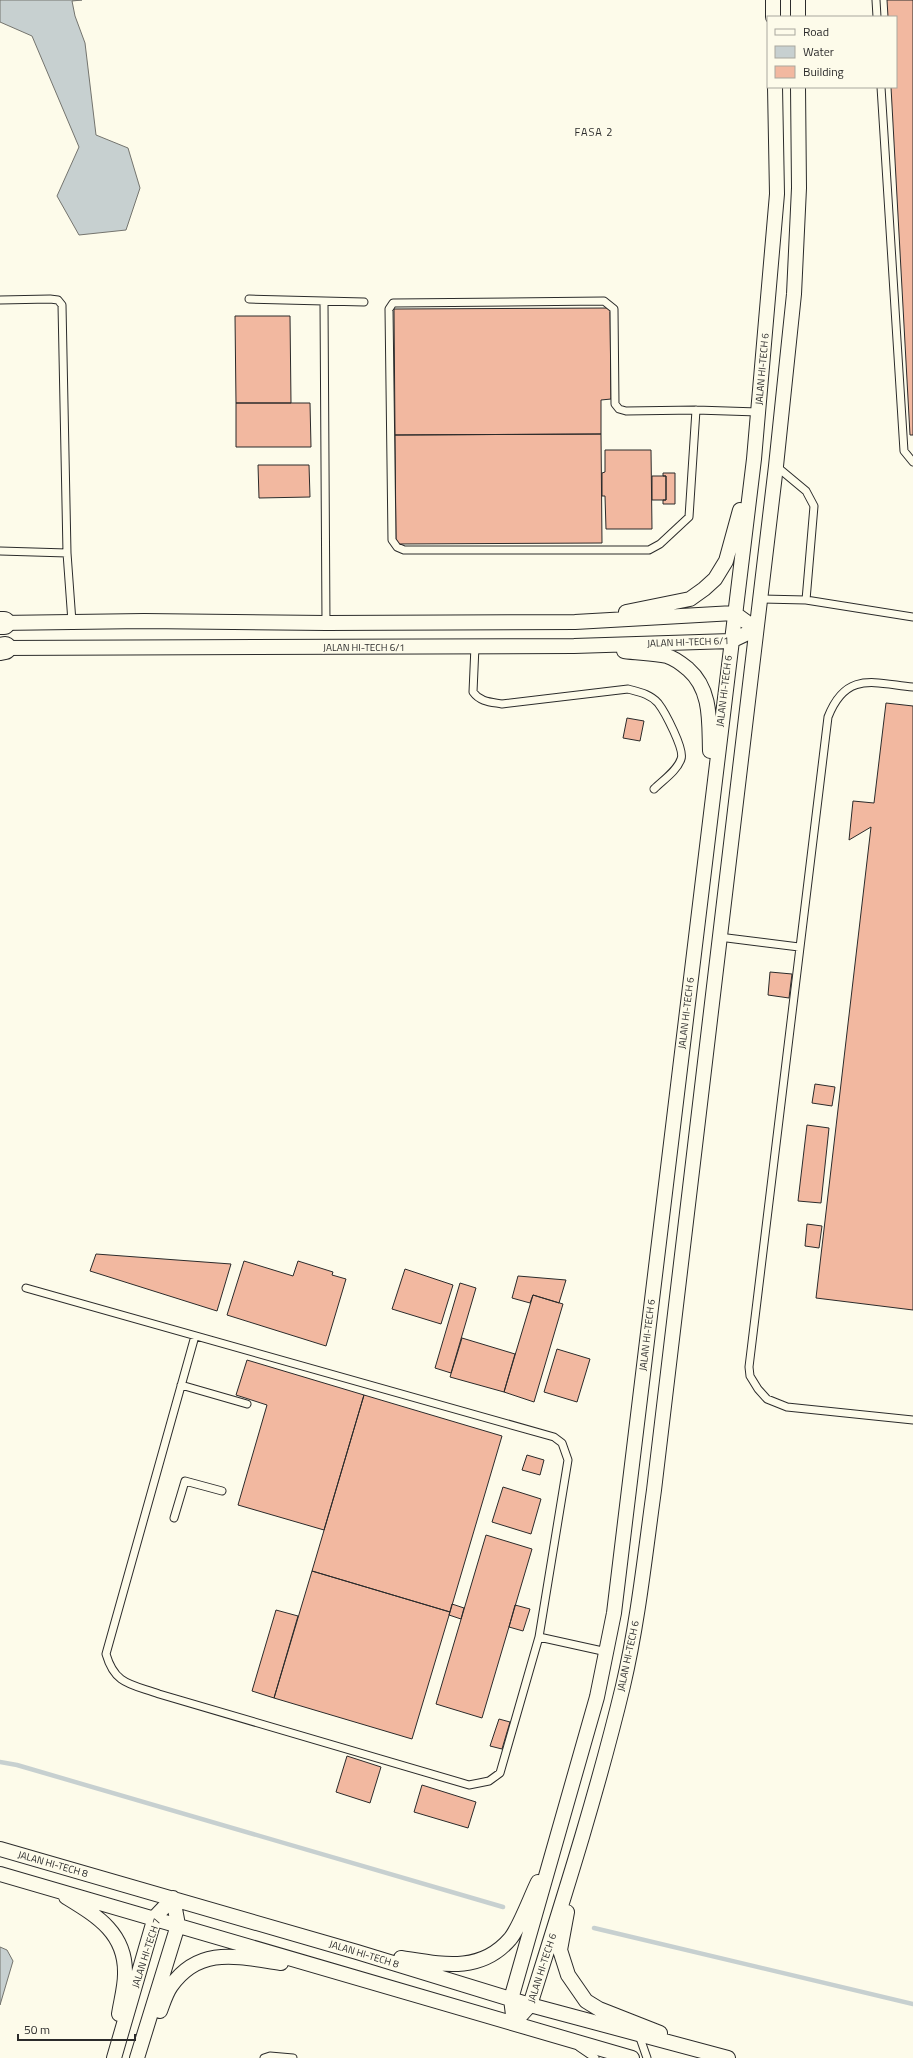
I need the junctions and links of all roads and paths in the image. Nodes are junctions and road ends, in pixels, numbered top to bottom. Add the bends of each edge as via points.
1 (773, 0) edge
2 (798, 0) edge
3 (876, 0) edge
4 (773, 16) edge
5 (798, 16) edge
6 (877, 16) edge
7 (775, 88) edge
8 (798, 88) edge
9 (881, 88) edge
10 (249, 299) dead end
11 (0, 300) edge
12 (324, 302) junction
13 (364, 302) dead end
14 (696, 410) junction
15 (758, 412) junction
16 (754, 459) junction
17 (913, 462) edge
18 (776, 466) junction
19 (0, 551) edge
20 (67, 553) junction
21 (759, 599) junction
22 (806, 600) junction
23 (734, 613) junction
24 (913, 617) edge
25 (72, 622) junction
26 (575, 622) junction
27 (1, 623) edge
28 (326, 623) junction
29 (756, 629) junction
30 (731, 641) junction
31 (475, 646) junction
32 (574, 646) junction
33 (2, 648) edge
34 (913, 687) edge
35 (654, 789) dead end
36 (710, 808) junction
37 (719, 937) junction
38 (799, 947) junction
39 (26, 1288) dead end
40 (195, 1336) junction
41 (182, 1385) junction
42 (247, 1404) dead end
43 (913, 1420) edge
44 (222, 1491) dead end
45 (174, 1518) dead end
46 (540, 1637) junction
47 (607, 1652) junction
48 (556, 1845) junction
49 (0, 1849) edge
50 (577, 1854) junction
51 (0, 1874) edge
52 (50, 1888) junction
53 (173, 1898) junction
54 (155, 1918) junction
55 (178, 1925) junction
56 (357, 1952) junction
57 (331, 1970) junction
58 (511, 1999) junction
59 (530, 2005) junction
60 (514, 2023) junction
61 (639, 2035) junction
62 (570, 2040) junction
63 (714, 2054) junction
64 (113, 2058) edge
65 (138, 2058) edge
66 (264, 2058) edge
67 (293, 2058) edge
68 (596, 2058) edge
69 (632, 2058) edge
70 (647, 2058) edge
71 (728, 2058) edge

1 - 4 street
2 - 5 street
3 - 6 lane
7 - 15 street, JALAN HI-TECH 6 via 777,194
8 - 18 street, JALAN HI-TECH 6 via 799,188 794,294
9 - 17 lane via 904,451
10 - 12 lane
11 - 20 lane via 50,299 58,300 62,305
12 - 13 lane
12 - 28 lane
14 - 14 lane via 689,517 660,544 649,550 404,550 397,547 392,540 389,309 393,303 604,301 614,309 615,404 619,409
14 - 15 lane
15 - 16 street, JALAN HI-TECH 6
16 - 23 street, JALAN HI-TECH 6
16 - 26 street via 726,561 704,589 690,599
18 - 21 street, JALAN HI-TECH 6
18 - 22 lane via 806,491 814,506
19 - 20 lane
20 - 25 lane
21 - 22 lane
21 - 29 street, JALAN HI-TECH 6
22 - 24 lane
23 - 26 street
23 - 29 street
23 - 30 street, JALAN HI-TECH 6
25 - 27 street
25 - 28 street
26 - 28 street
29 - 30 street, JALAN HI-TECH 6/1
29 - 37 street, JALAN HI-TECH 6
30 - 32 street, JALAN HI-TECH 6/1
30 - 36 street, JALAN HI-TECH 6
31 - 32 street, JALAN HI-TECH 6/1
31 - 33 street, JALAN HI-TECH 6/1
31 - 35 lane via 473,692 478,698 486,701 502,704 628,689 645,693 658,704 680,746 682,758 678,766
32 - 36 street via 668,656 696,676 705,693 709,714
34 - 38 lane via 863,682 848,687 834,701 828,717
36 - 47 street, JALAN HI-TECH 6
37 - 38 lane
37 - 50 street, JALAN HI-TECH 6 via 636,1622 623,1686
38 - 43 lane via 749,1367 750,1376 767,1399 787,1407
39 - 40 lane
40 - 41 lane
40 - 46 lane via 554,1437 562,1443 568,1460
41 - 42 lane
41 - 46 lane via 106,1654 110,1668 120,1680 158,1694 469,1785 489,1781 500,1774
44 - 45 lane via 185,1481
46 - 47 lane
47 - 48 street, JALAN HI-TECH 6
48 - 56 street via 510,1939 488,1956 472,1963 452,1965
48 - 58 street, JALAN HI-TECH 6
49 - 53 street, JALAN HI-TECH 8
50 - 59 street, JALAN HI-TECH 6
50 - 63 street via 560,1950 568,1975 577,1990 586,2001 599,2009
51 - 52 street
52 - 54 street
52 - 64 street via 98,1917 121,1946 126,1974
53 - 54 street, JALAN HI-TECH 7
53 - 55 street, JALAN HI-TECH 7
53 - 56 street, JALAN HI-TECH 8
54 - 55 street
54 - 64 street, JALAN HI-TECH 7
55 - 57 street
55 - 65 street, JALAN HI-TECH 7
56 - 58 street, JALAN HI-TECH 8
57 - 60 street
57 - 65 street via 228,1955 213,1956 196,1963 170,1986
58 - 59 street, JALAN HI-TECH 8
58 - 60 street, JALAN HI-TECH 6
59 - 60 street, JALAN HI-TECH 6
59 - 61 street, JALAN HI-TECH 8
60 - 62 street
61 - 63 street, JALAN HI-TECH 8
61 - 70 lane
62 - 68 lane
62 - 69 street
63 - 71 street, JALAN HI-TECH 8
66 - 67 lane

